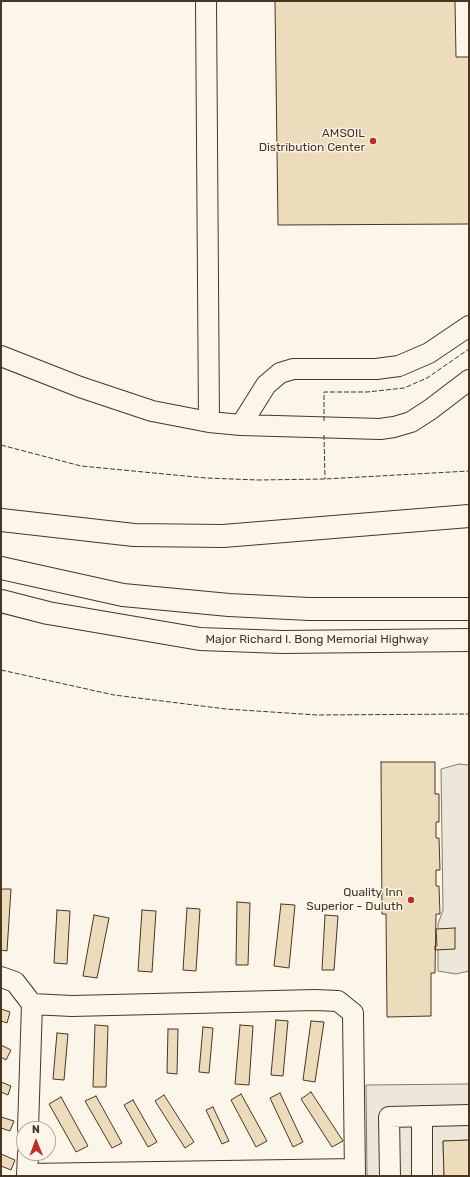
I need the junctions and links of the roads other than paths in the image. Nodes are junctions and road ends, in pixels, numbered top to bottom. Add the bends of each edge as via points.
1 (206, 1) edge
2 (469, 326) edge
3 (1, 356) edge
4 (469, 380) edge
5 (209, 422) junction
6 (241, 425) junction
7 (469, 516) edge
8 (1, 520) edge
9 (1, 568) edge
10 (1, 601) edge
11 (469, 609) edge
12 (469, 640) edge
13 (1, 977) edge
14 (32, 1004) junction
15 (469, 1115) edge
16 (422, 1116) junction
17 (28, 1121) edge
18 (28, 1161) edge
19 (355, 1172) edge
20 (27, 1175) edge
21 (390, 1176) edge
22 (422, 1176) edge

1 - 5 lane
2 - 6 lane via 429,353 399,366 376,369 293,369 280,373 266,385
3 - 5 lane via 80,387 152,411
4 - 6 lane via 411,422 394,428
5 - 6 lane
7 - 8 highway via 223,536 134,535
9 - 11 highway via 123,595 229,605 309,609
10 - 12 highway, Major Richard I. Bong Memorial Highway via 48,613 200,639 282,642
13 - 14 lane via 15,982
14 - 17 lane
14 - 19 lane via 72,1006 315,1000 338,1002 353,1013
15 - 16 lane
16 - 21 lane via 389,1117
16 - 22 lane
18 - 20 lane
19 - 20 lane

